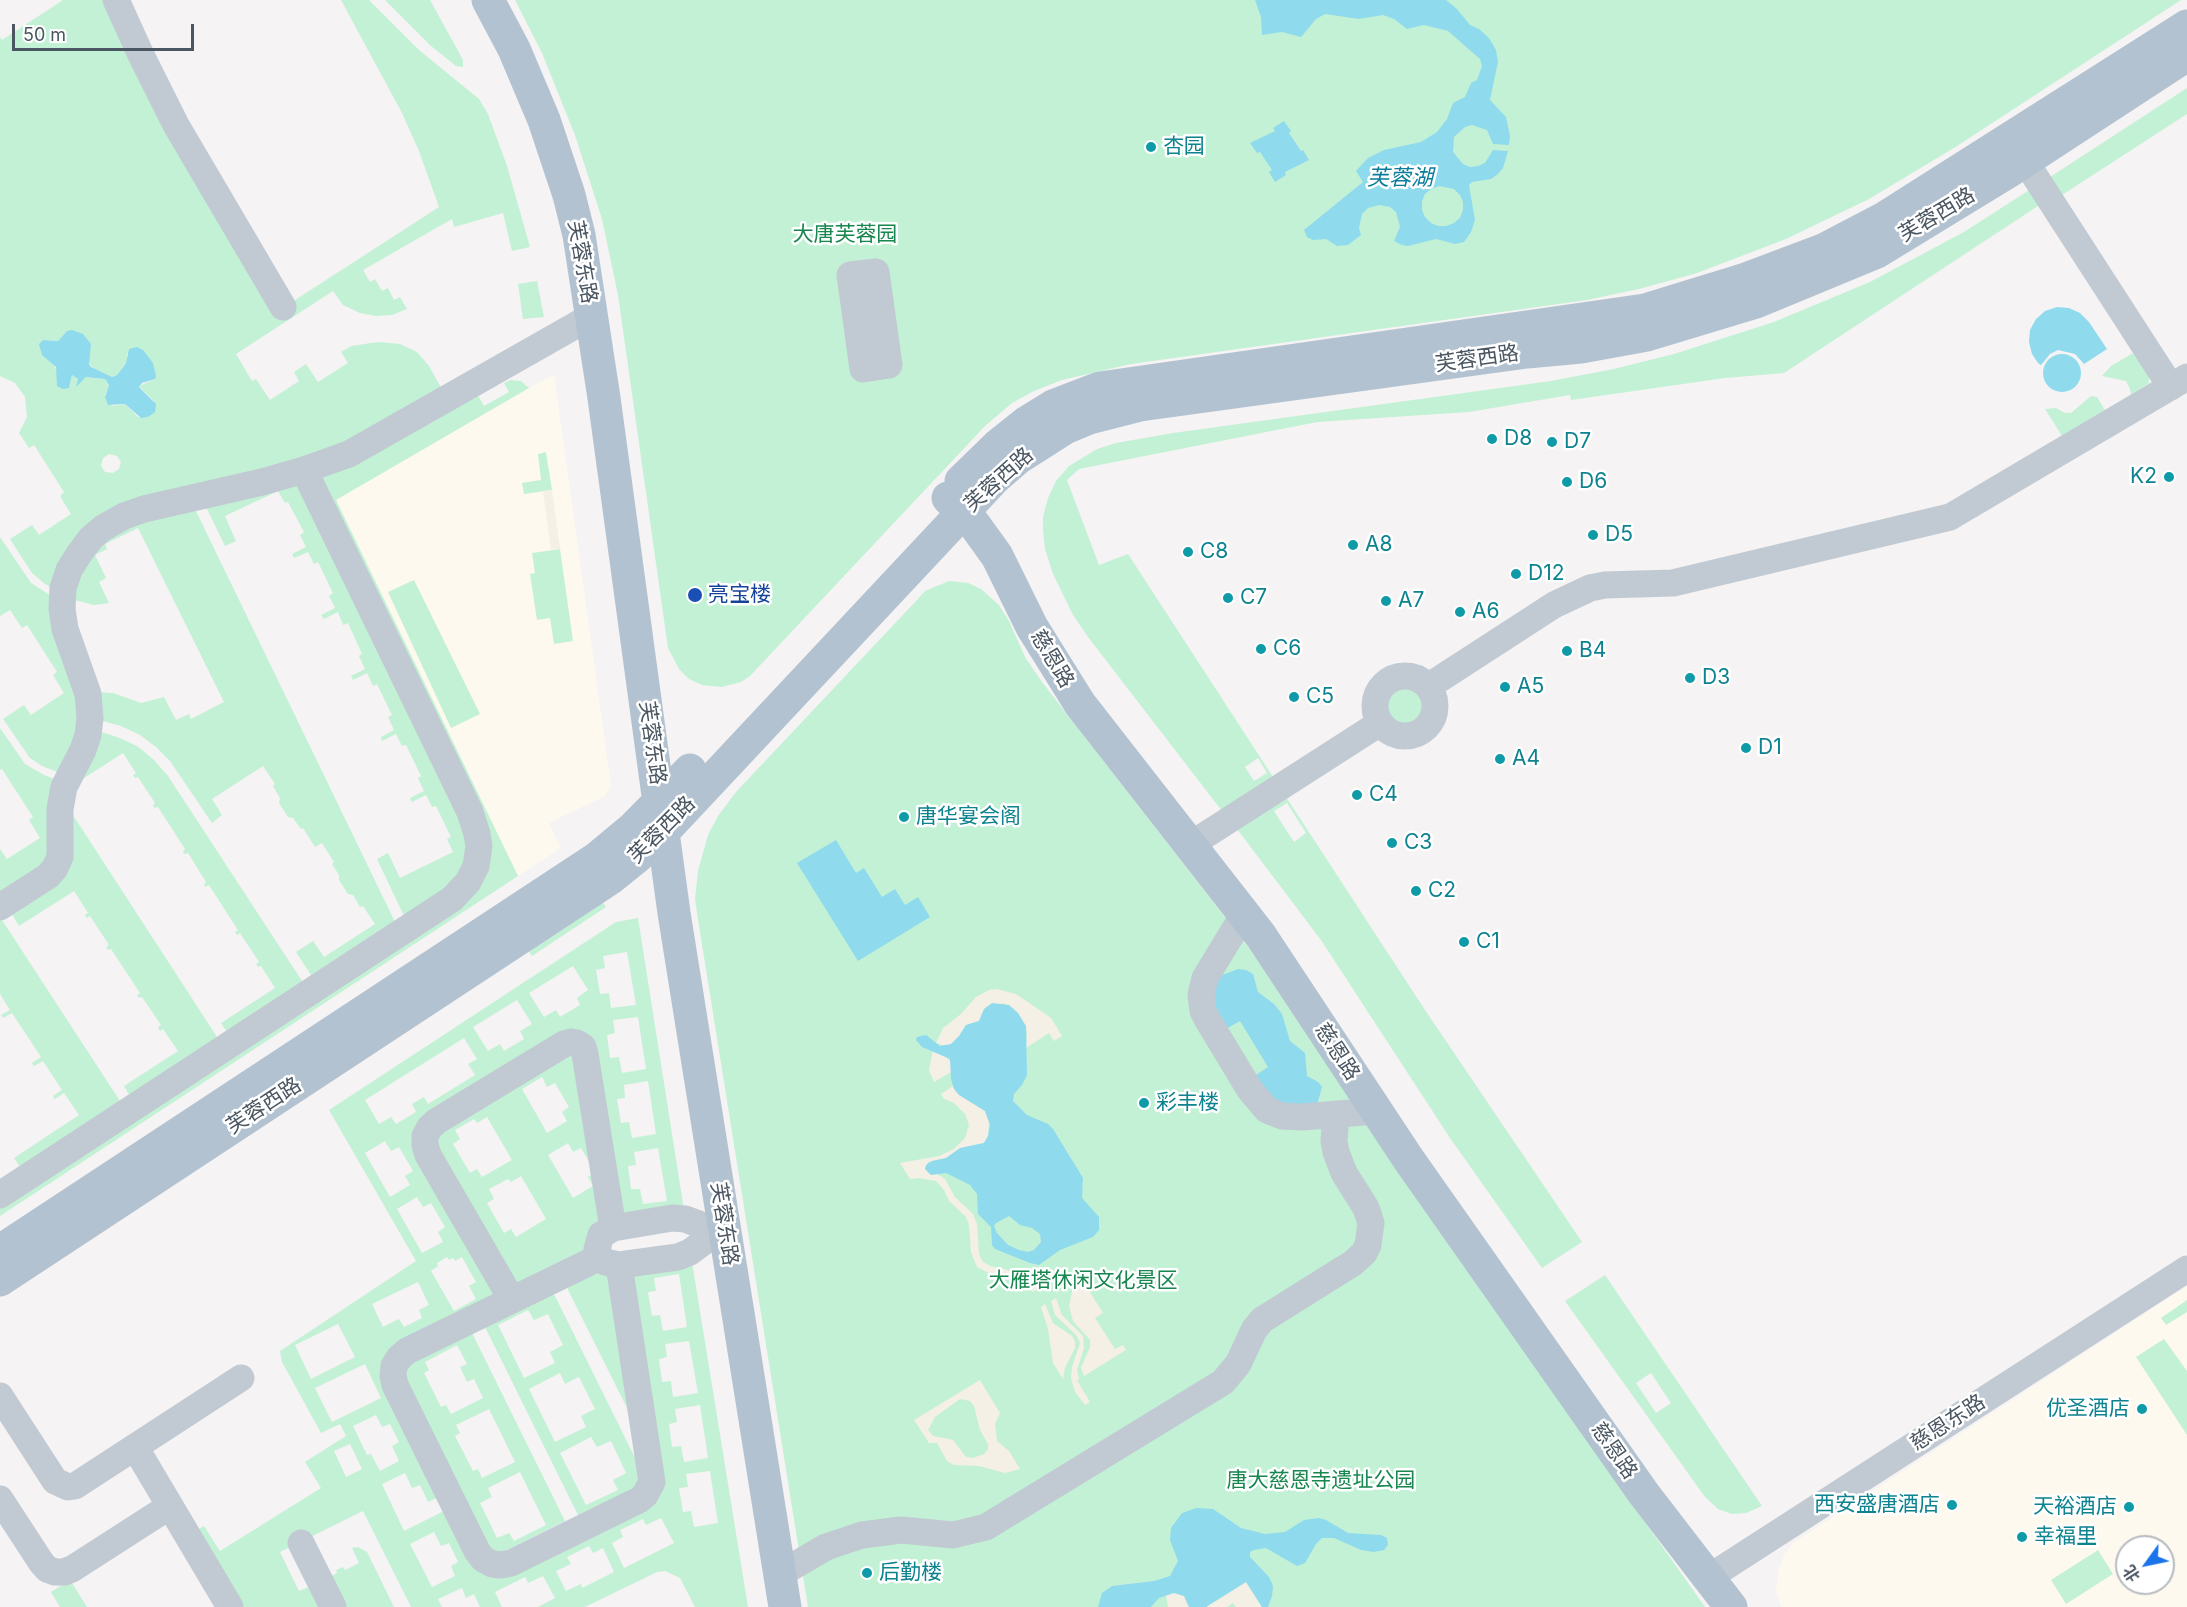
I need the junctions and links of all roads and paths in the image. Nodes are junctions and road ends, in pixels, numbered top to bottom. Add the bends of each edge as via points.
1 (116, 0) edge
2 (488, 0) edge
3 (2187, 26) edge
4 (2187, 55) edge
5 (2025, 161) junction
6 (283, 307) dead end
7 (592, 316) junction
8 (2179, 382) edge
9 (304, 470) junction
10 (955, 504) junction
11 (1429, 686) junction
12 (1380, 723) junction
13 (662, 816) junction
14 (1190, 845) junction
15 (0, 907) edge
16 (1244, 914) junction
17 (1376, 1111) junction
18 (1336, 1114) junction
19 (0, 1195) edge
20 (613, 1228) junction
21 (724, 1230) junction
22 (0, 1251) edge
23 (610, 1261) junction
24 (2187, 1269) edge
25 (0, 1280) edge
26 (512, 1300) junction
27 (242, 1378) dead end
28 (0, 1396) edge
29 (135, 1447) junction
30 (0, 1499) edge
31 (170, 1506) junction
32 (301, 1543) dead end
33 (780, 1574) junction
34 (1708, 1578) junction
35 (230, 1607) edge
36 (333, 1607) edge
37 (785, 1607) edge
38 (1731, 1607) edge

1 - 6 street via 181,134
2 - 7 main road, 芙蓉东路 via 531,88 559,162 579,235
3 - 10 main road, 芙蓉西路 via 1886,217 1823,250 1645,310 1100,388 1053,406 1027,422 997,446
4 - 5 main road, 芙蓉西路
5 - 8 street
5 - 10 main road, 芙蓉西路 via 1877,252 1756,302 1647,335 1581,347 1140,405 1065,428
7 - 9 street via 349,454
7 - 13 main road, 芙蓉东路
8 - 11 street via 1954,515 1673,583 1590,588 1554,605
9 - 15 street via 124,516 91,538 79,554 63,588 62,609 68,639 88,694 88,735 64,787 57,864 48,876
9 - 19 street via 470,812 479,846 476,866 452,899
10 - 13 main road, 芙蓉西路
10 - 14 main road, 慈恩路 via 997,556 1032,627 1080,704
11 - 12 street via 1412,676 1389,680 1376,697 1375,712
11 - 12 street via 1436,701 1435,713 1422,732 1399,736
12 - 14 street
13 - 21 main road, 芙蓉东路
13 - 22 main road, 芙蓉西路 via 632,829 597,858
13 - 25 main road, 芙蓉西路 via 637,856 611,878
14 - 16 main road, 慈恩路
16 - 17 main road, 慈恩路
16 - 18 street via 1205,978 1201,1003 1207,1019 1250,1090 1267,1110 1291,1117
17 - 18 street
17 - 34 main road, 慈恩路 via 1644,1494
18 - 33 street via 1336,1152 1366,1208 1371,1223 1368,1245 1353,1263 1262,1320 1238,1364 1223,1382 986,1527 953,1535 901,1530 862,1535 826,1547
20 - 21 street via 672,1218
20 - 23 street via 606,1230 597,1249
20 - 26 street via 585,1054 582,1047 571,1042 437,1120 425,1136 428,1155
21 - 23 street via 678,1257
21 - 33 main road, 芙蓉东路
23 - 26 street
23 - 26 street via 652,1474 650,1489 639,1500 501,1565 483,1559 477,1551 393,1376 394,1366 406,1352
24 - 34 street, 慈恩东路
27 - 29 street
28 - 29 street via 61,1485 75,1486
29 - 31 street
30 - 31 street via 41,1562 55,1572 72,1569
31 - 35 street
32 - 36 street
33 - 37 main road, 芙蓉东路
34 - 38 main road, 慈恩路

